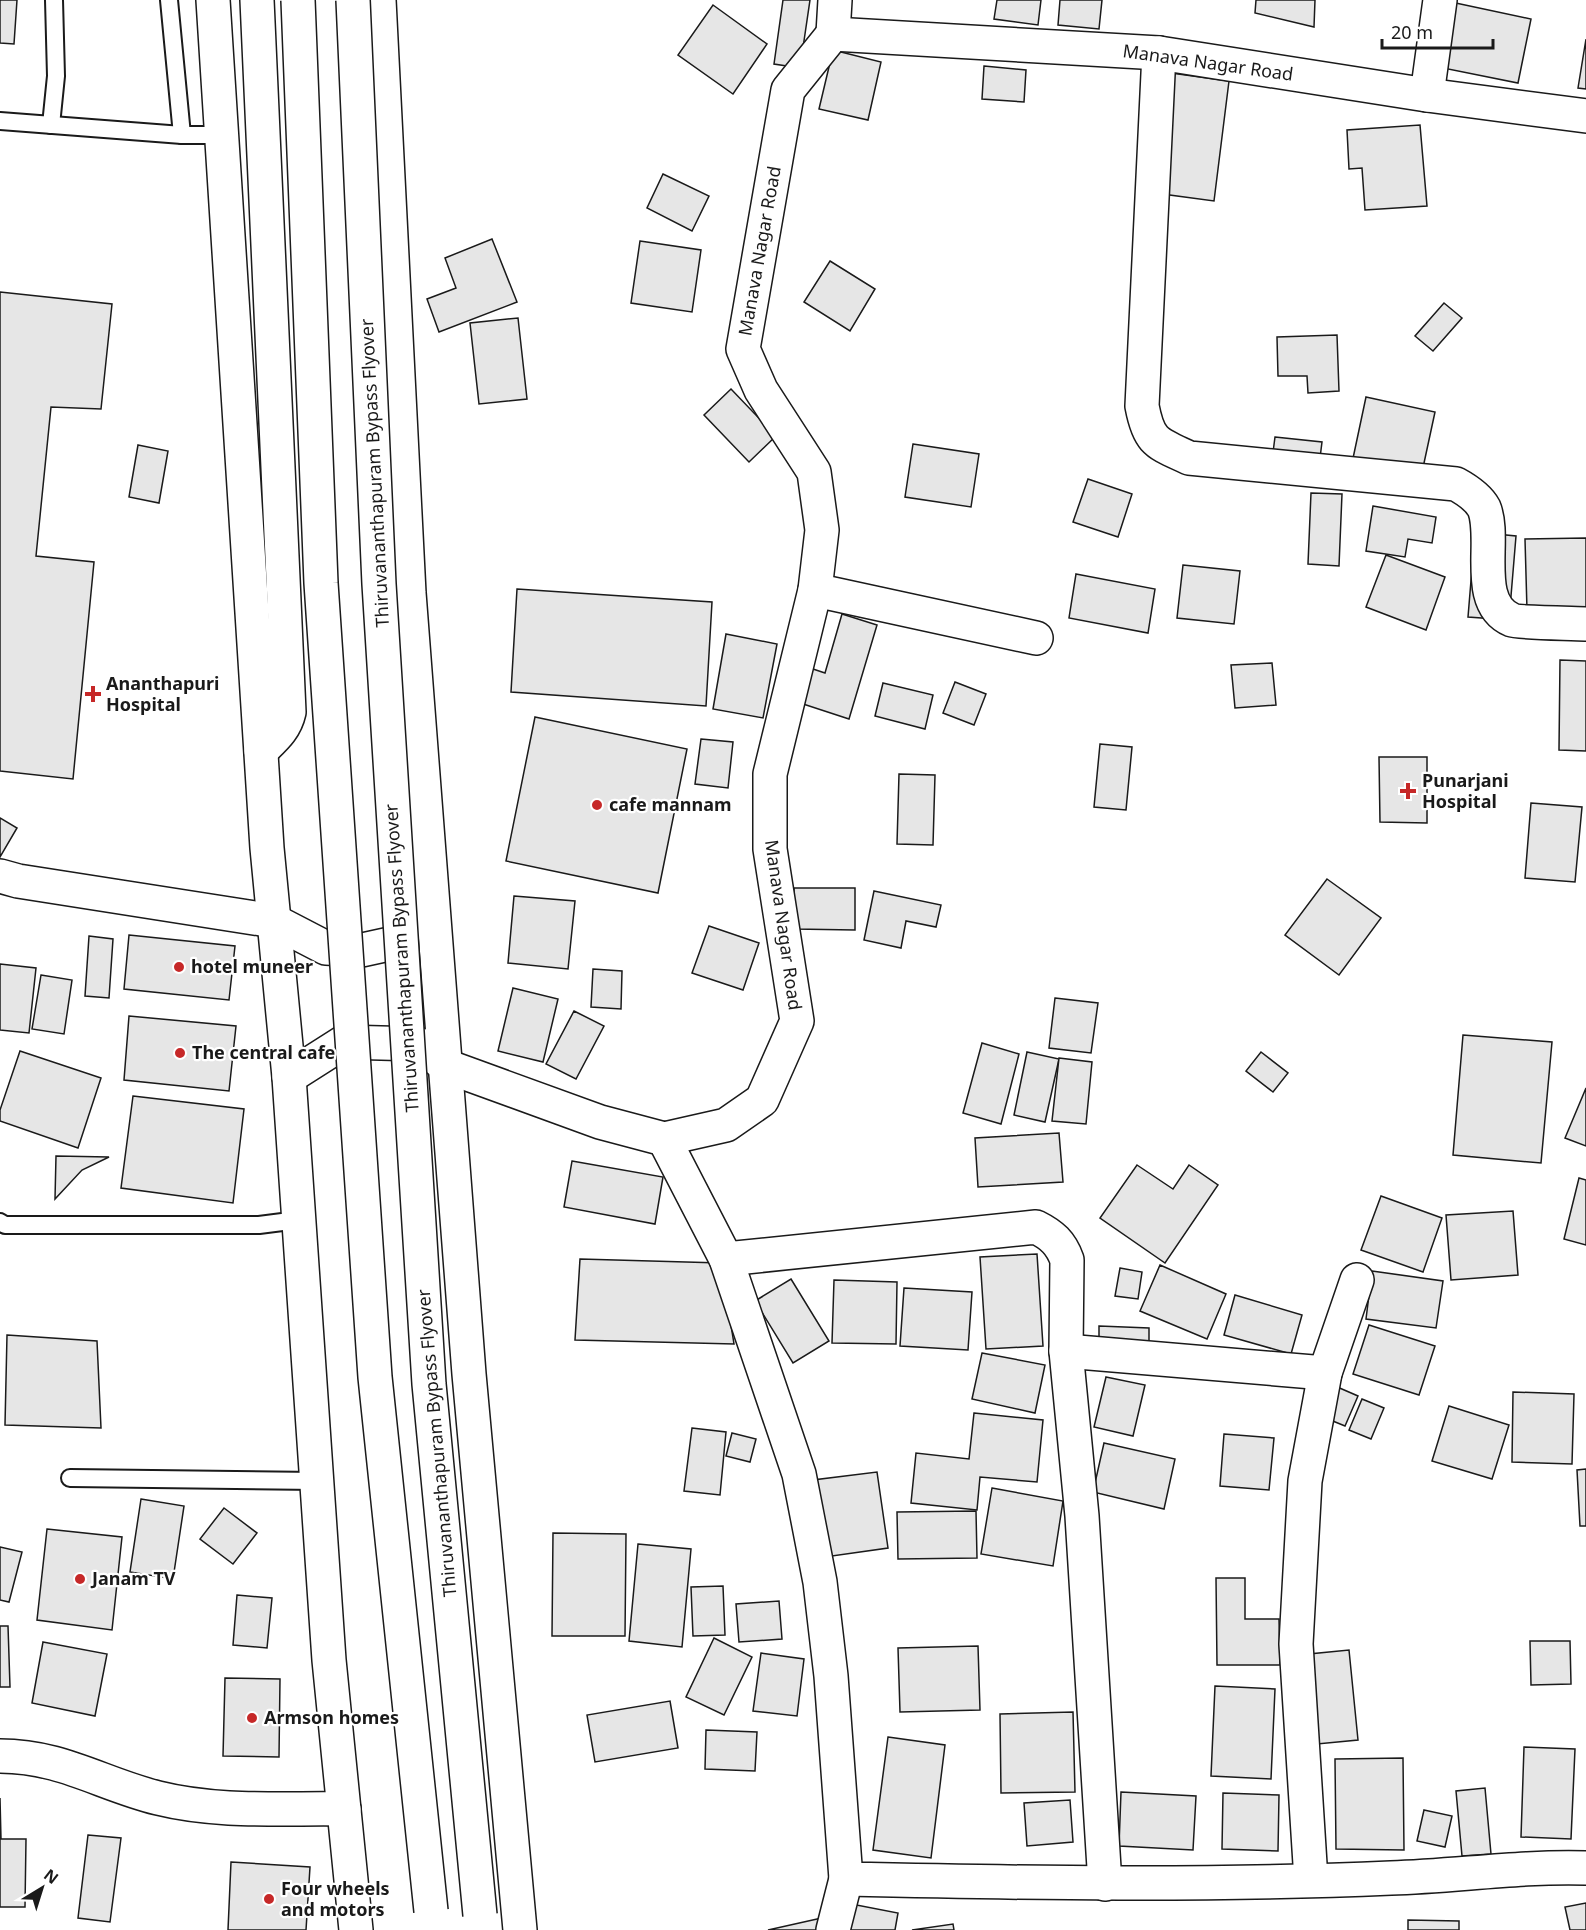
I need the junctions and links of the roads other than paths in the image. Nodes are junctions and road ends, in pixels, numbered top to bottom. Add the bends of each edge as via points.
1 (54, 0) edge
2 (169, 0) edge
3 (213, 0) edge
4 (257, 0) edge
5 (298, 0) edge
6 (353, 0) edge
7 (379, 0) edge
8 (835, 0) edge
9 (1440, 0) edge
10 (833, 34) junction
11 (1160, 53) junction
12 (1427, 95) junction
13 (1586, 116) edge
14 (0, 122) edge
15 (51, 125) junction
16 (182, 135) junction
17 (221, 135) junction
18 (815, 590) junction
19 (1586, 624) edge
20 (1036, 638) dead end
21 (261, 751) junction
22 (0, 876) edge
23 (432, 893) junction
24 (274, 921) junction
25 (446, 1066) junction
26 (289, 1077) junction
27 (664, 1139) junction
28 (298, 1220) junction
29 (0, 1222) edge
30 (726, 1259) junction
31 (1357, 1280) dead end
32 (1066, 1351) junction
33 (1325, 1373) junction
34 (70, 1478) dead end
35 (317, 1481) junction
36 (0, 1756) edge
37 (344, 1809) junction
38 (1586, 1868) edge
39 (846, 1880) junction
40 (1311, 1880) junction
41 (1105, 1884) junction
42 (431, 1911) dead end
43 (480, 1915) dead end
44 (356, 1930) edge
45 (520, 1930) edge
46 (833, 1930) edge

1 - 15 lane via 56,76
2 - 16 lane
3 - 17 main road
4 - 21 main road via 289,712 287,723
5 - 42 main road, bridge via 321,583 374,1365
6 - 43 main road, Thiruvananthapuram Bypass Flyover, bridge via 379,584 429,1384
7 - 23 main road via 409,593
8 - 10 main road
9 - 12 main road
10 - 11 main road, Manava Nagar Road
10 - 18 main road, Manava Nagar Road via 788,90 743,349 761,390 814,472 822,530
11 - 12 main road, Manava Nagar Road
11 - 19 main road via 1142,406 1147,430 1162,446 1190,458 1456,484 1473,494 1484,509 1488,576 1499,612 1514,621
12 - 13 main road, Manava Nagar Road
14 - 15 lane
15 - 16 lane
16 - 17 lane
17 - 21 main road
18 - 20 main road
18 - 27 main road, Manava Nagar Road via 771,774 770,849 797,1021 762,1100 726,1125
21 - 24 main road
22 - 24 main road
23 - 24 main road via 394,943 362,950 326,948
23 - 25 main road
24 - 26 main road
25 - 26 main road via 418,1044 344,1042
25 - 27 main road via 600,1122
25 - 45 main road via 468,1362
26 - 28 main road
27 - 30 main road
28 - 29 lane via 259,1225
28 - 35 main road
30 - 32 main road via 1036,1227 1051,1234 1063,1248 1066,1260
30 - 39 main road via 799,1474 820,1582
31 - 33 main road
32 - 33 main road
32 - 41 main road via 1082,1516
33 - 40 main road via 1305,1481 1296,1644
34 - 35 lane
35 - 37 main road
36 - 37 main road via 60,1763 156,1798 200,1807
37 - 44 main road
38 - 40 main road via 1536,1867
39 - 41 main road
39 - 46 main road
40 - 41 main road

